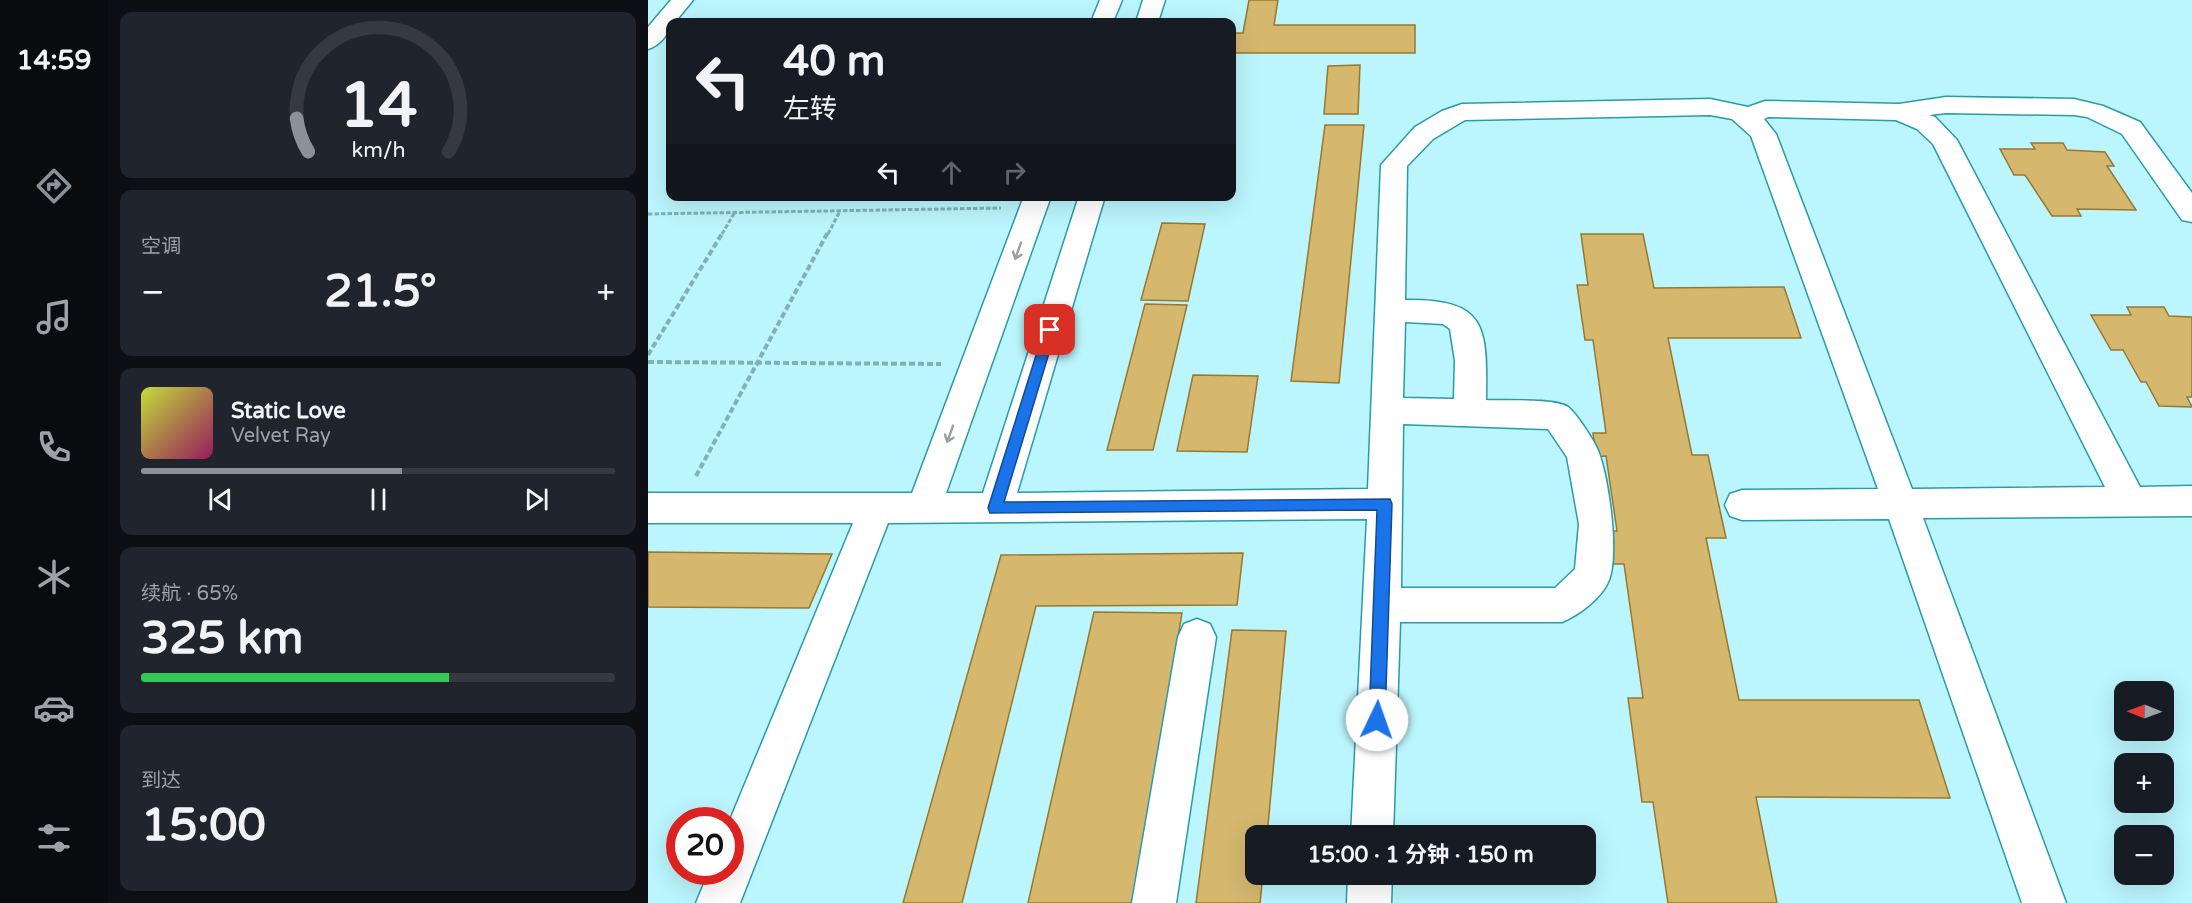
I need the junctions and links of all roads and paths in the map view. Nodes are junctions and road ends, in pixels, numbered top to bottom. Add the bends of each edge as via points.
1 (682, 0) edge
2 (1110, 0) edge
3 (1154, 0) edge
4 (667, 18) edge
5 (1103, 18) edge
6 (1148, 18) edge
7 (666, 20) edge
8 (648, 42) edge
9 (1899, 112) junction
10 (1749, 116) junction
11 (1090, 201) edge
12 (1036, 202) edge
13 (840, 211) junction
14 (735, 212) junction
15 (2192, 213) edge
16 (648, 214) edge
17 (1390, 311) junction
18 (648, 355) edge
19 (648, 362) edge
20 (758, 363) junction
21 (976, 364) junction
22 (1387, 410) junction
23 (1470, 411) junction
24 (2192, 501) edge
25 (2130, 502) junction
26 (1384, 504) junction
27 (1901, 504) junction
28 (1742, 505) dead end
29 (663, 508) edge
30 (876, 508) junction
31 (923, 508) junction
32 (995, 508) junction
33 (1382, 605) junction
34 (1197, 638) dead end
35 (1372, 825) edge
36 (1370, 885) edge
37 (718, 903) edge
38 (1154, 903) edge
39 (1369, 903) edge
40 (2044, 903) edge

1 - 4 street
2 - 5 street
3 - 6 street
7 - 8 street
9 - 10 street via 1765,109
9 - 15 street via 1946,105 2074,107 2094,111 2131,128
9 - 25 street via 1926,123 1944,140
10 - 17 street via 1710,107 1462,112 1440,120 1418,135 1394,165
10 - 27 street via 1763,134
11 - 32 street
12 - 13 path
12 -> 21 street
13 - 14 path
13 - 20 path
14 - 16 path
14 - 18 path
17 - 22 street
17 - 23 street via 1458,317 1468,330
19 - 20 path
20 - 21 path
20 - 29 path
21 -> 31 street
22 - 23 street
22 - 26 street
23 - 33 street via 1557,416 1583,453 1596,524 1592,577 1562,605
24 - 25 street
25 - 27 street
26 - 32 street
26 - 33 street
27 - 28 street
27 - 40 street
29 - 30 street
30 - 31 street
30 - 37 street
31 - 32 street
33 - 35 street
34 - 38 street
36 - 39 street

